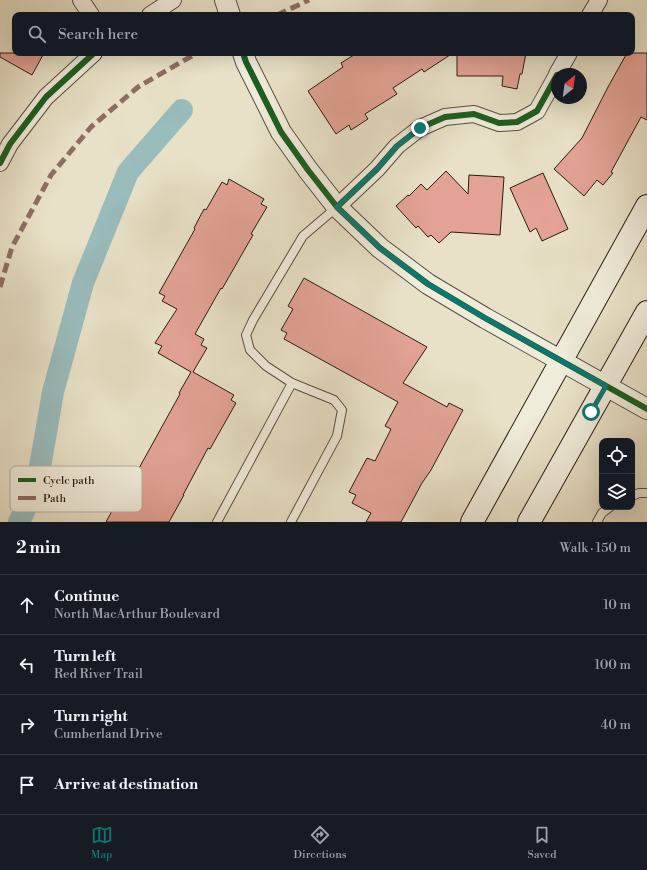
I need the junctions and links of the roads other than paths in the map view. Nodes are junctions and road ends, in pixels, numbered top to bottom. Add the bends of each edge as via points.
1 (81, 0) edge
2 (173, 0) edge
3 (225, 0) edge
4 (599, 0) edge
5 (89, 12) edge
6 (155, 12) edge
7 (229, 12) edge
8 (592, 12) edge
9 (91, 56) edge
10 (567, 56) edge
11 (244, 58) edge
12 (560, 68) edge
13 (551, 85) edge
14 (5, 141) edge
15 (0, 163) edge
16 (647, 206) edge
17 (337, 207) junction
18 (647, 312) edge
19 (562, 361) junction
20 (292, 383) junction
21 (606, 386) junction
22 (647, 409) edge
23 (647, 493) edge
24 (635, 495) edge
25 (606, 510) edge
26 (217, 522) edge
27 (291, 522) edge
28 (472, 522) edge
29 (529, 522) edge
30 (597, 522) edge

1 - 5 street
2 - 6 street
3 - 7 street
4 - 8 street
9 - 14 street via 46,97
10 - 12 street
11 - 17 street via 281,132
13 - 17 street via 537,111 517,122 499,123 474,114 445,117 420,128 397,146
14 - 15 street
16 - 19 main road
17 - 19 street via 380,248 428,284
17 - 20 lane via 303,236 246,335 250,350 266,366
18 - 21 main road
19 - 21 street
19 - 28 main road
20 - 26 lane
20 - 27 lane via 334,400 342,410 337,436
21 - 22 street
21 - 29 main road
23 - 24 lane
25 - 30 lane

